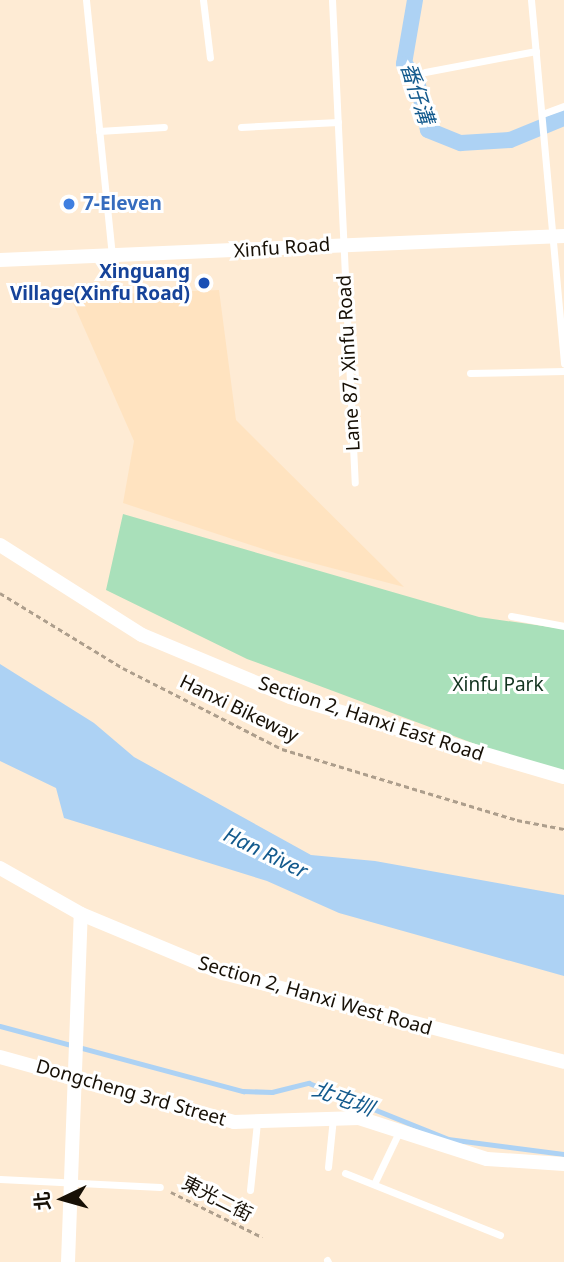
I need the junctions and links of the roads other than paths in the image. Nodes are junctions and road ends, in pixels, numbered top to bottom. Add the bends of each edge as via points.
1 (86, 0) edge
2 (202, 0) edge
3 (332, 0) edge
4 (531, 0) edge
5 (536, 51) junction
6 (210, 58) dead end
7 (425, 72) dead end
8 (564, 106) edge
9 (542, 114) junction
10 (338, 122) junction
11 (164, 127) dead end
12 (241, 127) dead end
13 (99, 131) junction
14 (559, 237) edge
15 (343, 244) junction
16 (112, 257) junction
17 (0, 260) edge
18 (564, 364) edge
19 (564, 371) edge
20 (470, 373) dead end
21 (355, 482) dead end
22 (0, 545) edge
23 (511, 616) dead end
24 (564, 626) edge
25 (564, 777) edge
26 (0, 869) edge
27 (81, 914) junction
28 (0, 1056) edge
29 (564, 1062) edge
30 (75, 1075) junction
31 (333, 1116) junction
32 (257, 1122) junction
33 (398, 1134) junction
34 (564, 1164) edge
35 (328, 1167) dead end
36 (345, 1173) dead end
37 (0, 1179) edge
38 (72, 1182) junction
39 (374, 1184) junction
40 (160, 1187) road end
41 (250, 1190) dead end
42 (500, 1235) dead end
43 (68, 1262) edge

1 - 13 lane
2 - 6 lane
3 - 10 lane, Lane 87, Xinfu Road
4 - 5 lane
5 - 7 lane
5 - 9 lane
8 - 9 lane
9 - 14 lane
10 - 12 lane
10 - 15 lane, Lane 87, Xinfu Road
11 - 13 lane
13 - 16 lane
14 - 15 street, Xinfu Road
14 - 18 lane
15 - 16 street, Xinfu Road
15 - 21 lane, Lane 87, Xinfu Road
16 - 17 street, Xinfu Road
19 - 20 lane
22 - 25 street, Section 2, Hanxi East Road via 142,635 265,687
23 - 24 lane
26 - 27 street, Section 2, Hanxi West Road
27 - 29 street, Section 2, Hanxi West Road via 223,973
27 - 30 street
28 - 30 street, Dongcheng 3rd Street
30 - 32 street, Dongcheng 3rd Street via 234,1122
30 - 38 street
31 - 32 street, Dongcheng 3rd Street
31 - 33 street, Dongcheng 3rd Street via 359,1118
31 - 35 lane
32 - 41 lane
33 - 34 street, Dongcheng 3rd Street via 487,1159
33 - 39 lane
36 - 39 lane
37 - 38 lane
38 - 40 lane
38 - 43 street
39 - 42 lane

